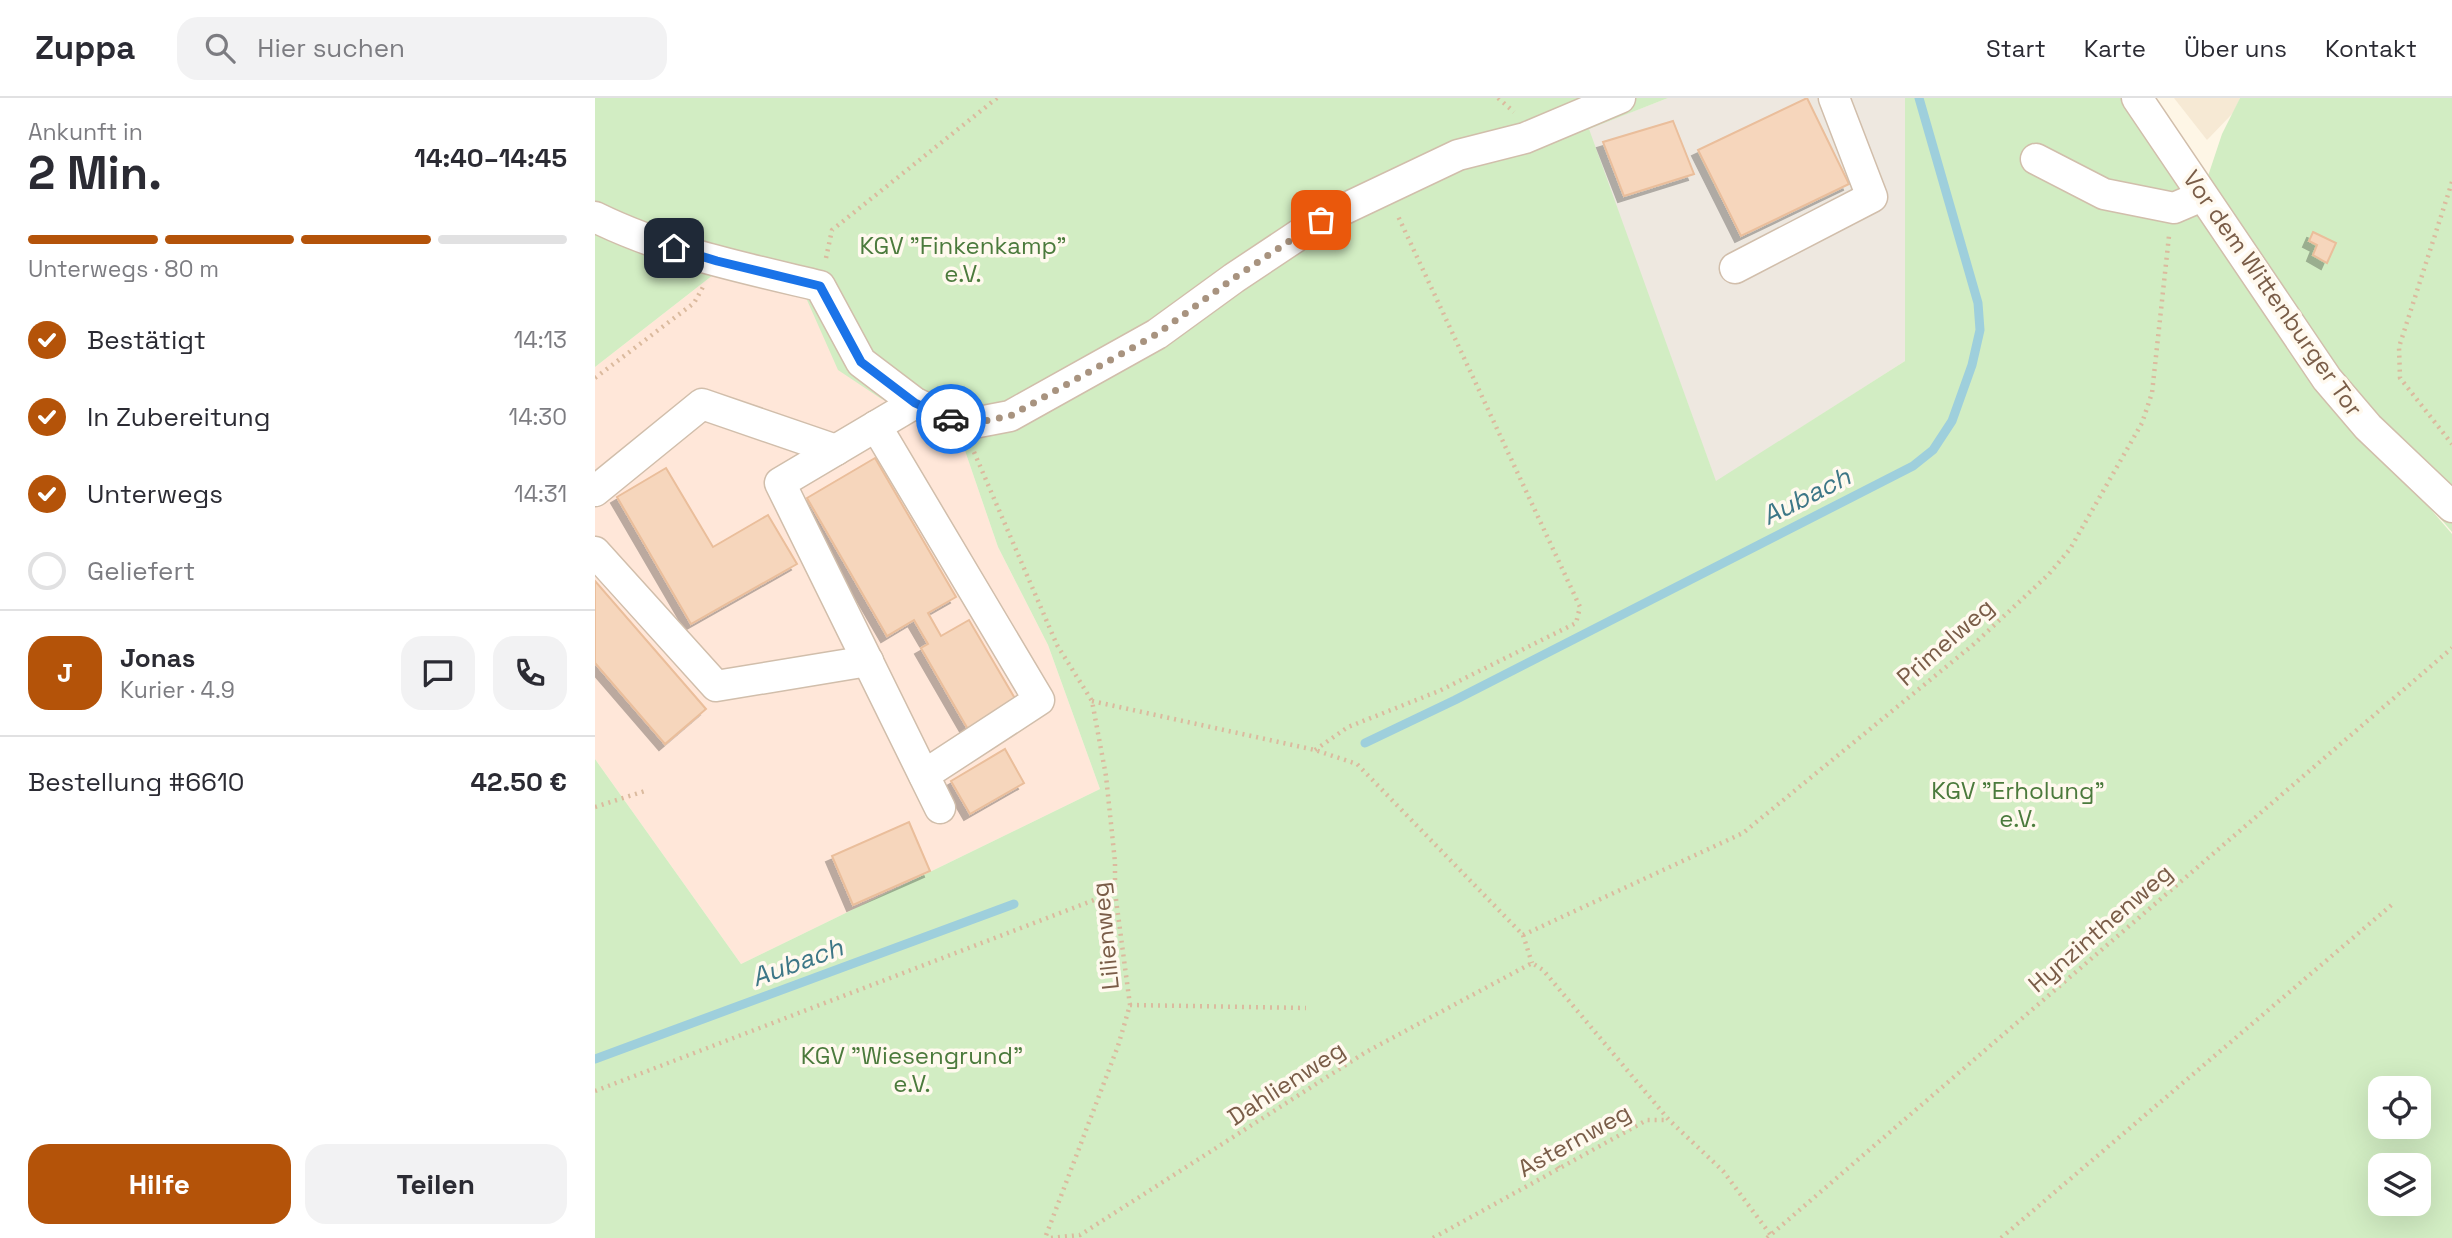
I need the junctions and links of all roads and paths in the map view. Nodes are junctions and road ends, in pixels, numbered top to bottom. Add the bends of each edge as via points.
1 (997, 98) edge
2 (1620, 98) edge
3 (1834, 98) edge
4 (2137, 98) edge
5 (2036, 159) dead end
6 (2452, 182) edge
7 (1384, 188) junction
8 (2201, 196) junction
9 (2174, 208) junction
10 (595, 217) edge
11 (717, 261) junction
12 (1735, 268) dead end
13 (820, 286) junction
14 (595, 378) edge
15 (915, 403) junction
16 (963, 425) junction
17 (876, 426) junction
18 (2452, 444) edge
19 (836, 450) junction
20 (595, 491) edge
21 (2452, 507) edge
22 (595, 552) edge
23 (2452, 648) edge
24 (868, 661) junction
25 (1092, 701) junction
26 (1315, 750) junction
27 (924, 775) junction
28 (645, 790) dead end
29 (595, 807) edge
30 (940, 808) dead end
31 (1115, 892) junction
32 (2395, 902) dead end
33 (1523, 935) junction
34 (1532, 963) junction
35 (1130, 1005) junction
36 (1306, 1008) dead end
37 (595, 1091) edge
38 (1669, 1120) junction
39 (1587, 1134) dead end
40 (1559, 1168) junction
41 (1771, 1237) edge
42 (1045, 1238) edge
43 (1051, 1238) edge
44 (1433, 1238) edge
45 (2001, 1238) edge

1 - 13 path via 832,230
2 - 7 street via 1525,138 1458,155
3 - 12 street via 1872,197
4 - 8 street, Vor dem Wittenburger Tor
5 - 9 street via 2104,194
6 - 18 path via 2399,347 2400,378
7 - 16 street via 1321,220 1157,334 1010,416
7 - 26 path via 1580,607 1576,623 1439,691 1348,727
8 - 9 street
8 - 21 street, Vor dem Wittenburger Tor via 2327,379 2368,427
9 - 33 path, Primelweg via 2165,254 2152,393 2142,423 2070,549 2049,574 1974,644 1743,833
10 - 11 street via 631,234
11 - 13 street
11 - 14 path via 694,303
13 - 15 street via 861,362
15 - 16 street
15 - 17 street
16 - 25 path via 1057,645
17 - 19 street
17 - 27 street via 1039,700
19 - 20 street via 702,404
19 - 24 street via 780,483
22 - 24 street via 716,687
23 - 41 path, Hynzinthenweg
24 - 27 street
25 - 26 path
25 - 31 path, Lilienweg via 1106,776
26 - 33 path via 1357,764
27 - 30 street
28 - 29 path
31 - 35 path, Lilienweg
31 - 37 path
32 - 45 path
33 - 34 path
34 - 38 path via 1543,970
34 - 43 path, Dahlienweg via 1366,1052 1080,1236
35 - 36 path
35 - 42 path, Lilienweg
38 - 40 path, Asternweg via 1647,1120
38 - 41 path, Asternweg via 1723,1171
39 - 40 path via 1551,1155
40 - 44 path, Asternweg

